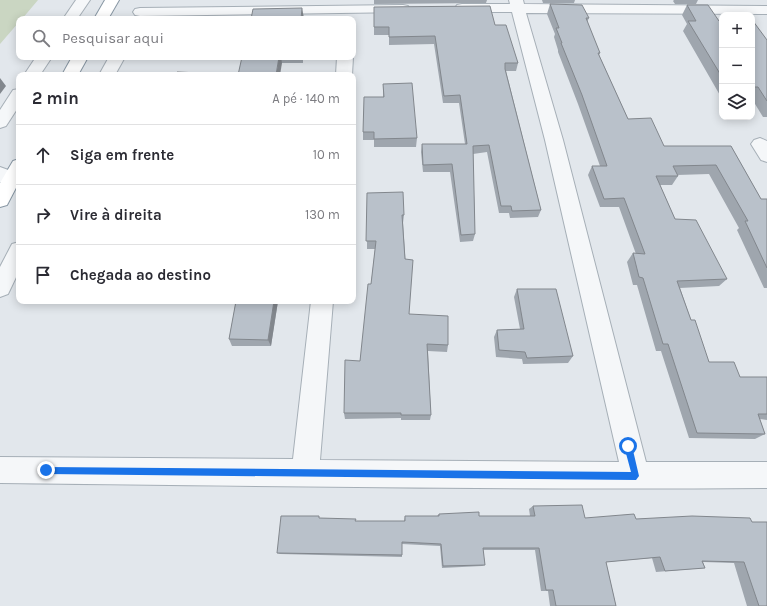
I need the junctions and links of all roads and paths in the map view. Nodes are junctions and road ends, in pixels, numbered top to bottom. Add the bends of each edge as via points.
1 (84, 0) edge
2 (112, 0) edge
3 (517, 4) edge
4 (418, 8) edge
5 (449, 8) edge
6 (349, 9) edge
7 (141, 10) edge
8 (767, 10) edge
9 (72, 16) edge
10 (103, 16) edge
11 (42, 60) edge
12 (78, 60) edge
13 (115, 60) edge
14 (345, 60) edge
15 (34, 72) edge
16 (72, 72) edge
17 (109, 72) edge
18 (344, 72) edge
19 (16, 98) edge
20 (0, 122) edge
21 (12, 173) edge
22 (0, 200) edge
23 (16, 256) edge
24 (0, 288) edge
25 (322, 304) edge
26 (0, 470) edge
27 (304, 474) junction
28 (767, 475) edge
29 (636, 476) junction

1 - 9 street
2 - 10 highway
3 - 5 street
3 - 8 street
3 - 29 street via 554,140
4 - 6 street
6 - 7 street
11 - 15 street
12 - 16 highway
13 - 17 street
14 - 18 street
19 - 20 street
21 - 22 highway
23 - 24 street
25 - 27 street
26 - 27 street
27 - 29 street
28 - 29 street

